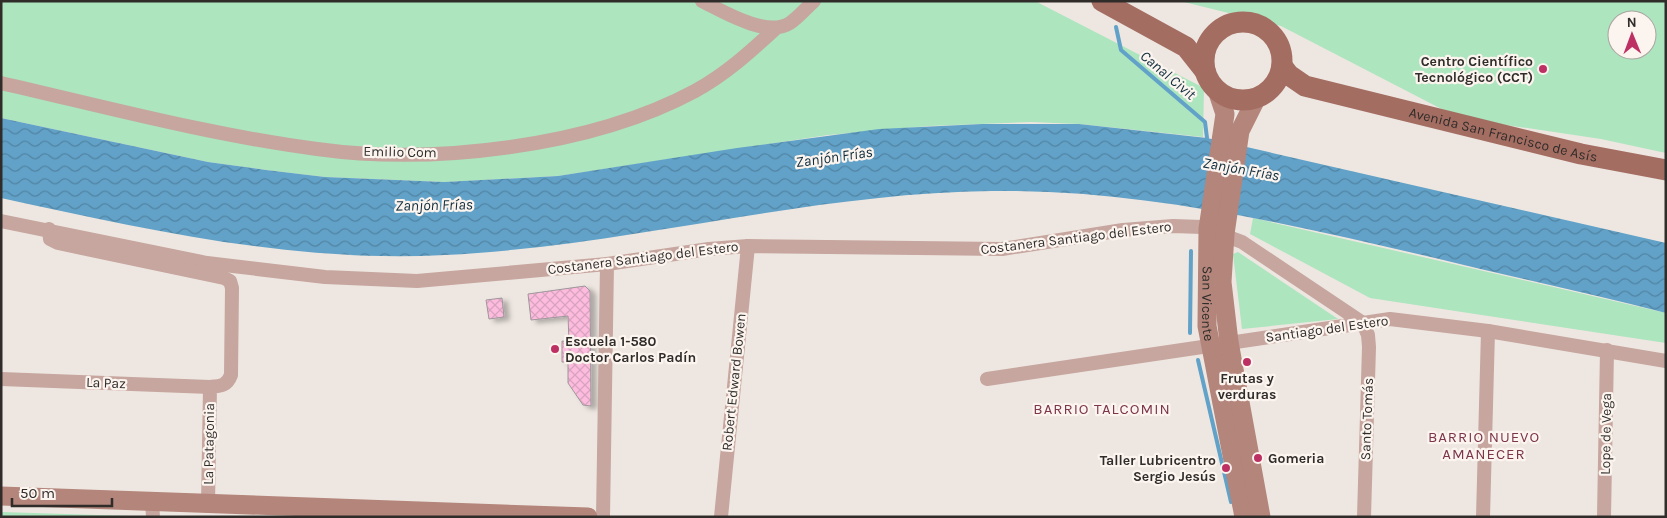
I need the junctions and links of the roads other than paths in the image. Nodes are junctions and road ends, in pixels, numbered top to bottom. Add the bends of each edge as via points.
1 (702, 1) edge
2 (814, 1) edge
3 (1102, 1) edge
4 (1134, 19) junction
5 (775, 29) junction
6 (1216, 32) junction
7 (1282, 66) junction
8 (1205, 71) junction
9 (1, 83) edge
10 (1217, 90) junction
11 (1262, 95) junction
12 (1342, 95) junction
13 (1230, 143) junction
14 (1666, 170) edge
15 (1, 221) edge
16 (48, 229) junction
17 (1217, 232) junction
18 (748, 246) junction
19 (607, 264) junction
20 (1363, 323) junction
21 (1488, 331) junction
22 (1229, 342) junction
23 (1209, 345) junction
24 (1607, 350) junction
25 (1666, 361) edge
26 (1, 379) edge
27 (987, 379) dead end
28 (210, 387) junction
29 (1, 496) edge
30 (208, 504) junction
31 (152, 509) edge
32 (285, 512) edge
33 (454, 514) edge
34 (588, 517) edge
35 (603, 517) edge
36 (721, 517) edge
37 (1244, 517) edge
38 (1261, 517) edge
39 (1364, 517) edge
40 (1483, 517) edge
41 (1604, 517) edge

1 - 5 street via 760,26
2 - 5 street, Emilio Com via 790,23
3 - 4 main road
4 - 6 main road via 1197,34
4 - 8 main road via 1186,47
5 - 9 street, Emilio Com via 730,69 694,91 646,112 593,130 522,146 478,151 429,154 318,150 181,124
6 - 7 main road via 1237,22 1261,26 1278,42
6 - 8 main road via 1205,50
7 - 11 main road via 1275,84
7 - 12 main road, Avenida San Francisco de Asís via 1305,86
8 - 10 main road
10 - 11 main road, Avenida San Francisco de Asís via 1236,99
10 - 13 main road, San Vicente
11 - 12 main road, Avenida San Francisco de Asís
11 - 13 main road, San Vicente
12 - 14 main road, Avenida San Francisco de Asís via 1581,154
13 - 17 main road, San Vicente
15 - 16 street, Costanera Santiago del Estero
16 - 19 street, Costanera Santiago del Estero via 207,263 325,276 434,281
16 - 28 street, La Patagonia via 50,239 58,243 230,281 231,375 229,382
17 - 18 street, Costanera Santiago del Estero via 1188,226 1131,229 1002,248
17 - 20 street, Costanera Santiago del Estero via 1242,242
17 - 22 main road, San Vicente
17 - 23 main road, San Vicente via 1205,300
18 - 19 street, Costanera Santiago del Estero
18 - 36 street, Robert Edward Bowen
19 - 35 street
20 - 21 street, Santiago del Estero via 1399,319
20 - 22 street, Santiago del Estero
20 - 39 street, Santo Tomás via 1369,347
21 - 24 street, Santiago del Estero
21 - 40 street
22 - 23 street, Santiago del Estero
22 - 38 main road, San Vicente
23 - 27 street, Santiago del Estero
23 - 37 main road, San Vicente
24 - 25 street, Santiago del Estero
24 - 41 street, Lope de Vega
26 - 28 street, La Paz
28 - 30 street, La Patagonia
29 - 31 main road
30 - 31 main road
30 - 32 main road
32 - 33 main road
33 - 34 main road

